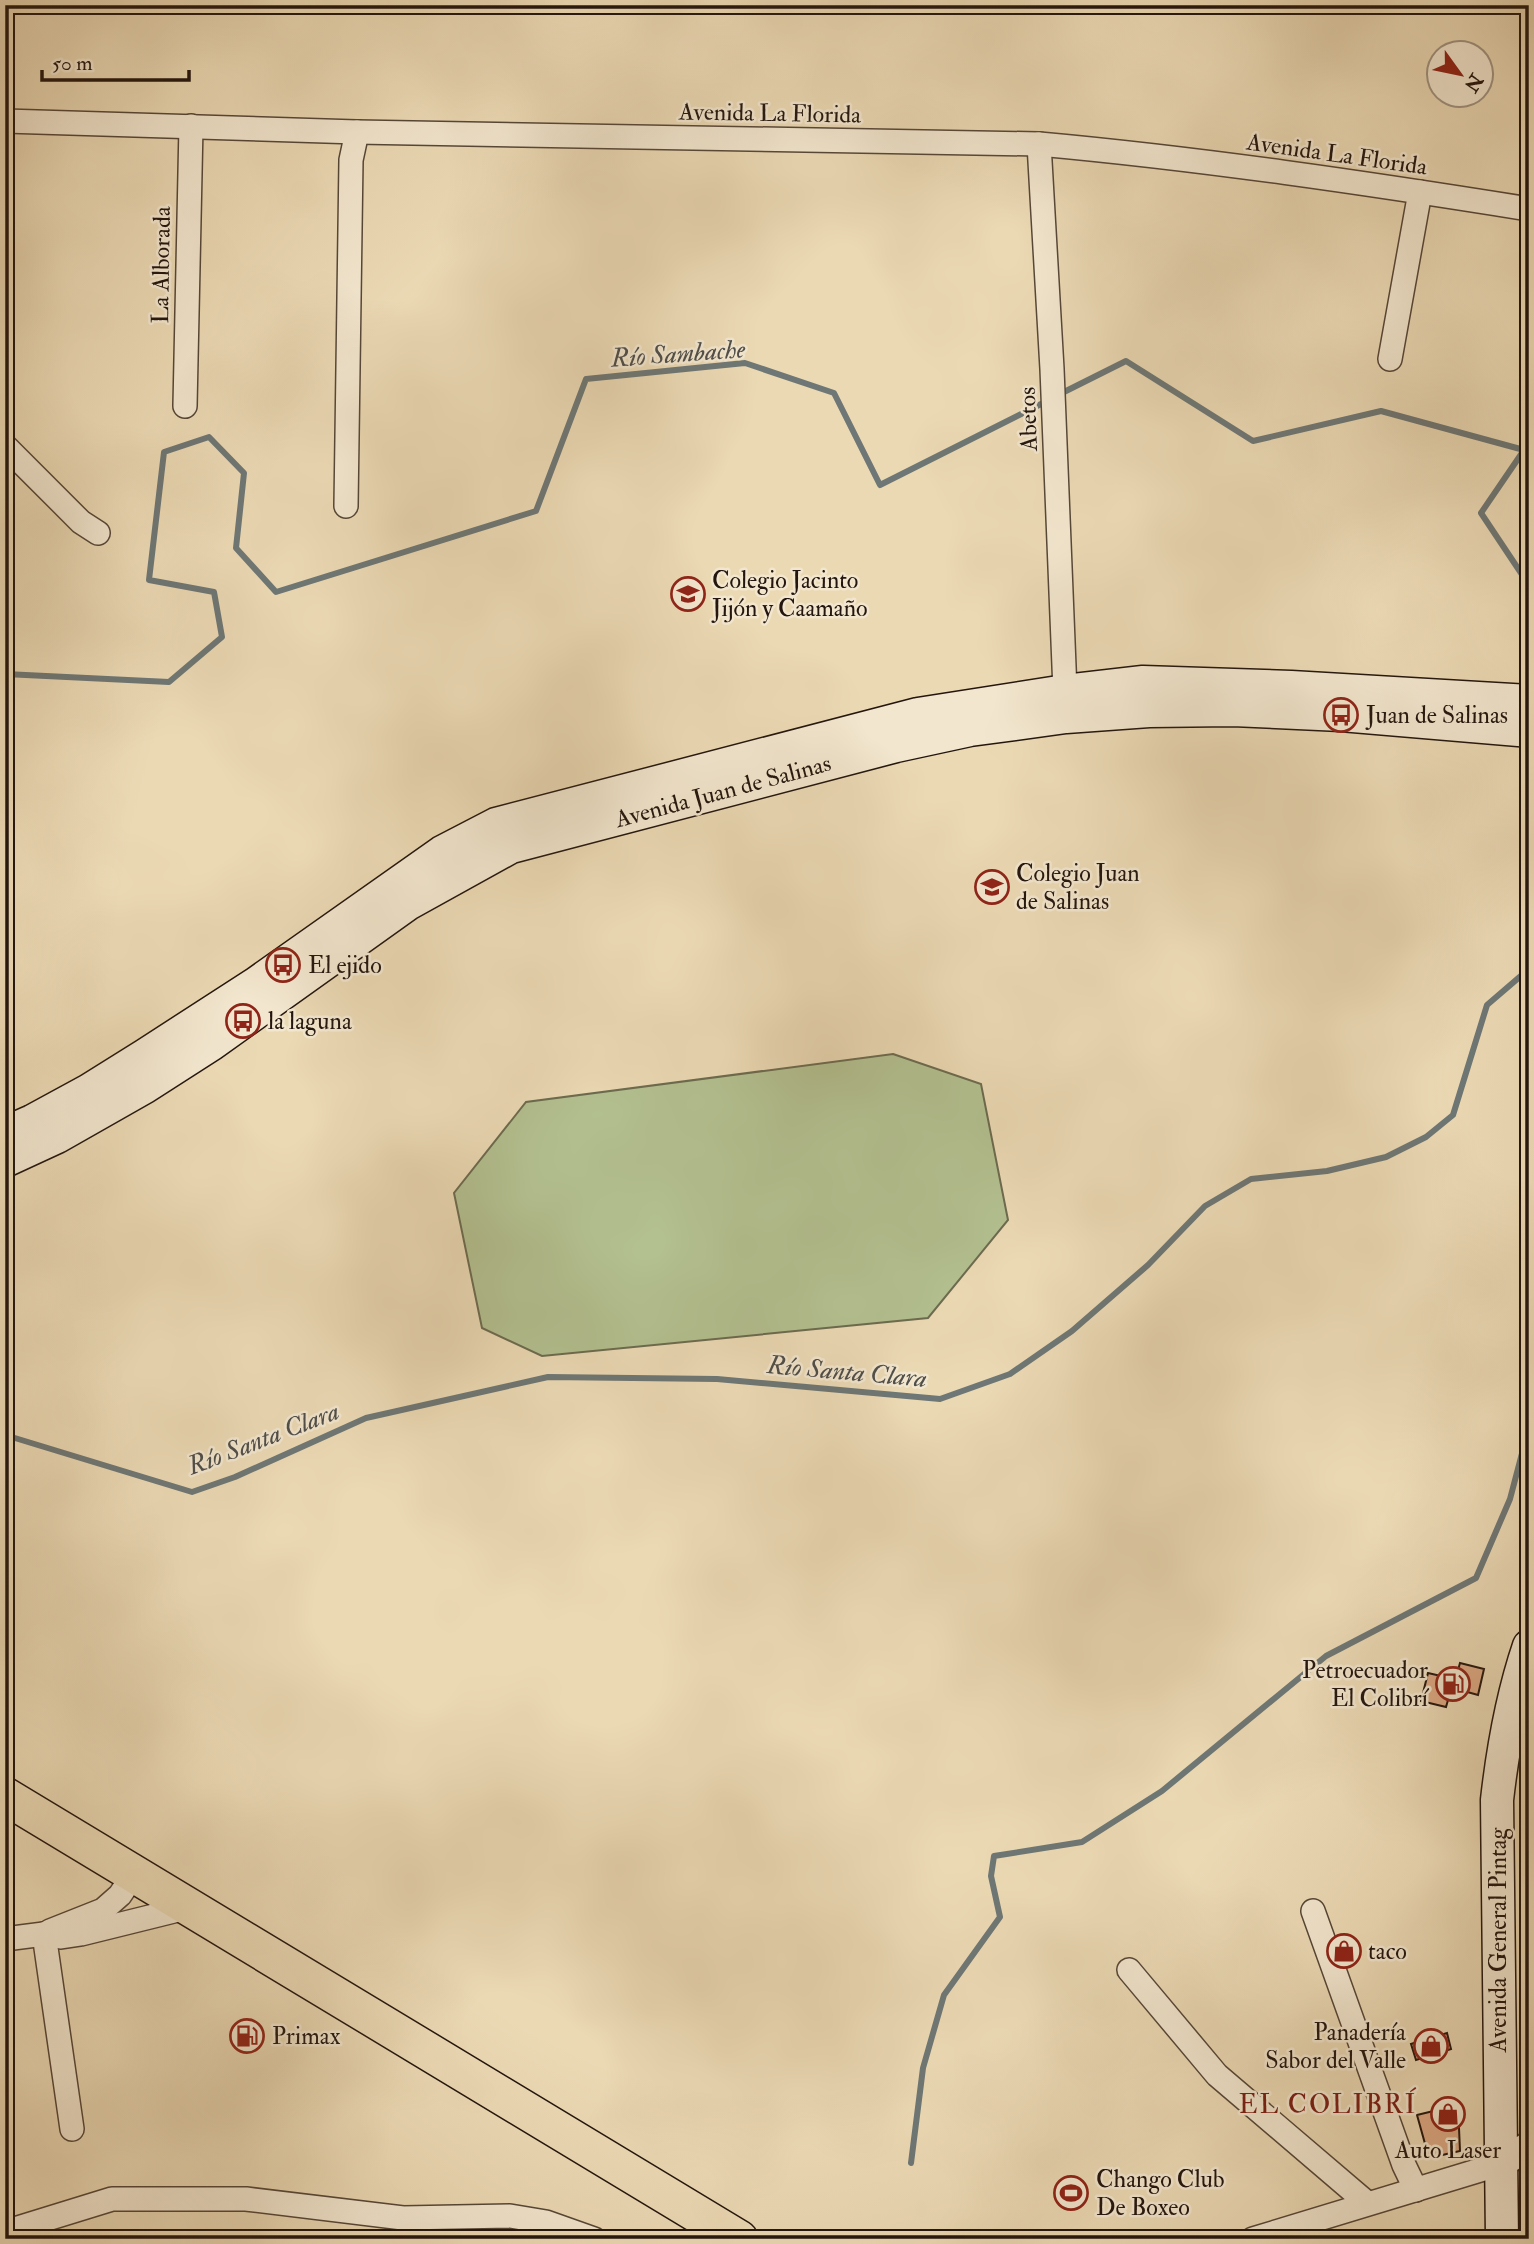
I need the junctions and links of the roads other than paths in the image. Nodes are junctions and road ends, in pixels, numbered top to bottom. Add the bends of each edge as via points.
1 (5, 121) edge
2 (191, 125) junction
3 (357, 132) junction
4 (1039, 144) junction
5 (1420, 192) junction
6 (1529, 209) edge
7 (1390, 359) dead end
8 (185, 406) dead end
9 (5, 446) edge
10 (346, 506) dead end
11 (98, 533) dead end
12 (1065, 691) junction
13 (1529, 701) edge
14 (1529, 731) edge
15 (893, 734) junction
16 (5, 1133) edge
17 (5, 1161) edge
18 (1529, 1646) edge
19 (5, 1796) edge
20 (134, 1874) junction
21 (190, 1908) junction
22 (1313, 1911) dead end
23 (44, 1934) junction
24 (5, 1939) edge
25 (1129, 1970) dead end
26 (72, 2129) dead end
27 (1529, 2146) edge
28 (1500, 2164) junction
29 (1416, 2190) junction
30 (1367, 2203) junction
31 (5, 2232) edge
32 (594, 2239) edge
33 (739, 2239) edge
34 (1253, 2239) edge
35 (1502, 2239) edge

1 - 2 street, Avenida La Florida
2 - 3 street, Avenida La Florida
2 - 8 street, La Alborada
3 - 4 street, Avenida La Florida
3 - 10 street via 351,160
4 - 5 street, Avenida La Florida via 1142,153
4 - 12 street, Abetos
5 - 6 street, Avenida La Florida
5 - 7 street
9 - 11 street via 81,522
12 - 13 main road, Avenida Juan de Salinas via 1143,682
12 - 15 main road, Avenida Juan de Salinas via 918,714
14 - 15 main road, Avenida Juan de Salinas via 1341,715 1191,709
15 - 16 main road, Avenida Juan de Salinas via 496,824 442,852 145,1055
15 - 17 main road, Avenida Juan de Salinas via 511,847 408,904 145,1087
18 - 28 main road, Avenida General Pintag via 1504,1741 1497,1800
19 - 20 highway
20 - 21 highway
20 - 23 street via 103,1910
21 - 23 street via 82,1934
21 - 33 highway
22 - 29 street
23 - 24 street
23 - 26 street
25 - 30 street via 1217,2075
27 - 28 street
28 - 29 street
28 - 35 main road, Avenida General Pintag
29 - 30 street
30 - 34 street
31 - 32 street via 111,2199 246,2199 403,2218 510,2217 546,2222

